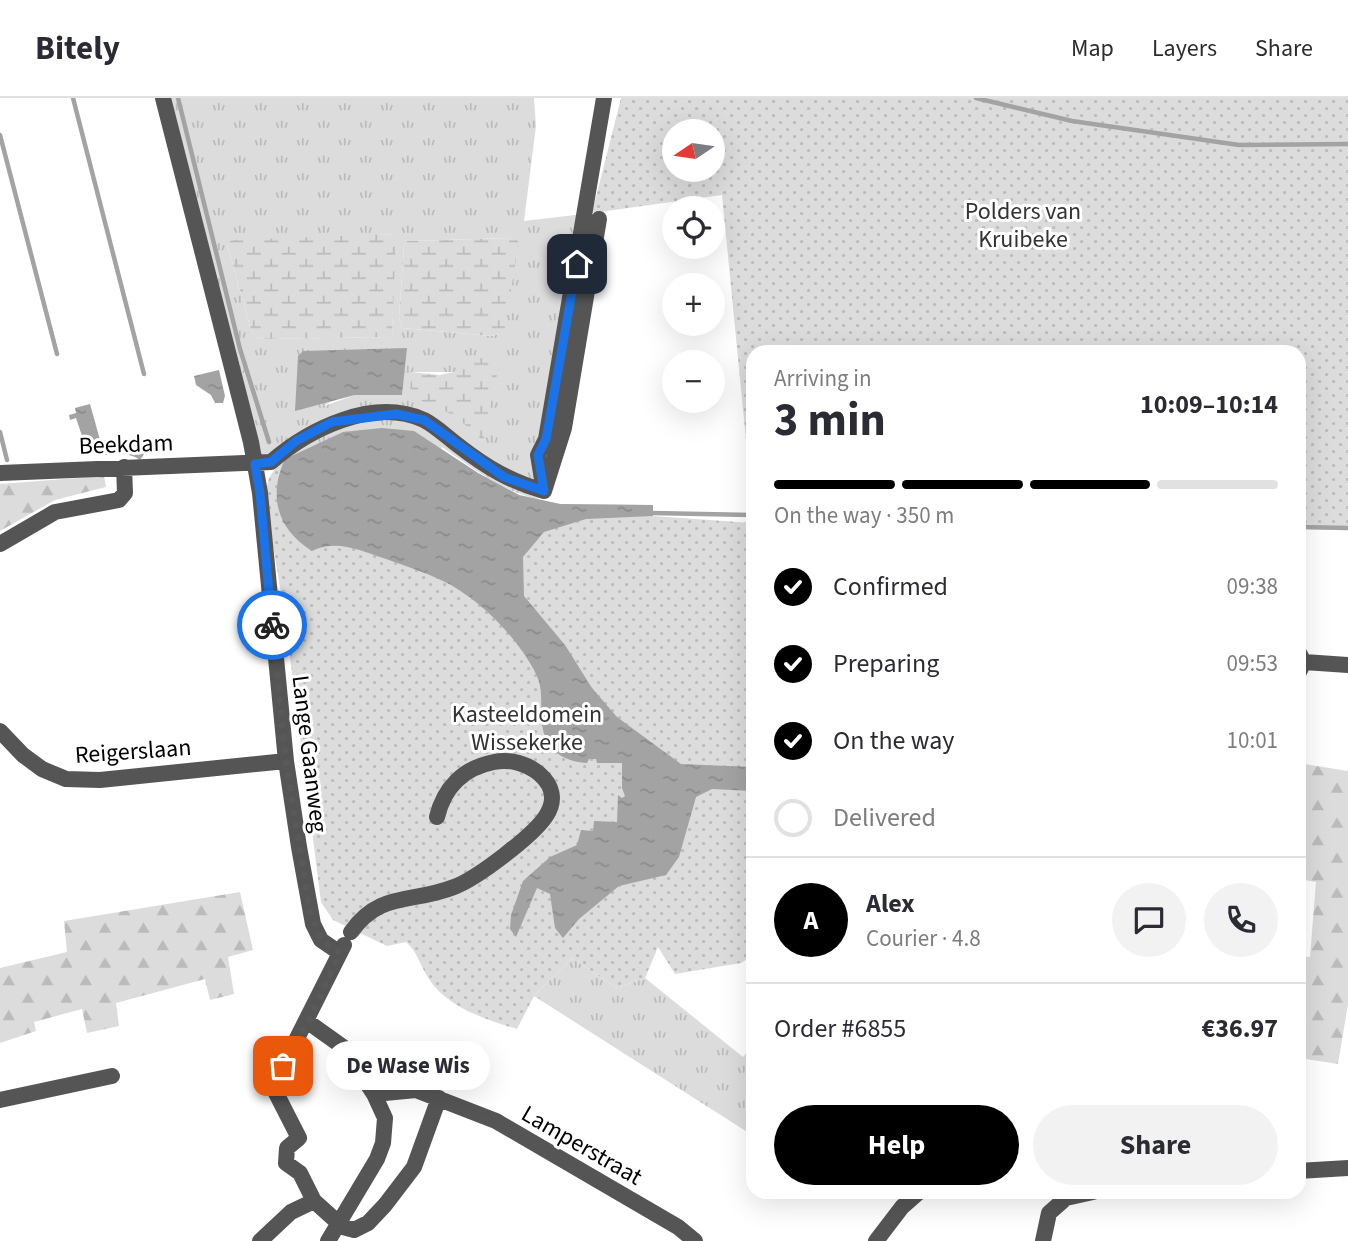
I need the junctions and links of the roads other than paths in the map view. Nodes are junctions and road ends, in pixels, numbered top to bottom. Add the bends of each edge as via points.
1 (163, 98) edge
2 (604, 98) edge
3 (599, 219) dead end
4 (255, 464) junction
5 (124, 467) junction
6 (0, 473) edge
7 (544, 491) junction
8 (0, 544) edge
9 (1306, 662) edge
10 (1348, 666) edge
11 (1, 733) edge
12 (286, 761) junction
13 (437, 817) dead end
14 (345, 943) junction
15 (308, 1022) junction
16 (112, 1076) dead end
17 (374, 1094) junction
18 (439, 1098) junction
19 (0, 1100) edge
20 (1348, 1168) edge
21 (1306, 1171) edge
22 (911, 1199) edge
23 (1061, 1199) edge
24 (314, 1201) junction
25 (337, 1222) junction
26 (260, 1241) edge
27 (328, 1241) edge
28 (695, 1241) edge
29 (876, 1241) edge
30 (1043, 1241) edge

1 - 4 street, Lange Gaanweg
2 - 7 street via 546,439 538,455
3 - 7 street via 564,428
4 - 5 street, Beekdam
4 - 7 street via 271,462 296,441 332,422 396,414 424,420 504,477
4 - 12 street, Lange Gaanweg
5 - 6 street, Beekdam
5 - 8 street via 125,493 119,500 55,512
9 - 10 street
11 - 12 street, Reigerslaan via 42,769 66,779 100,780
12 - 14 street, Lange Gaanweg via 313,924 321,940
13 - 14 street via 447,788 478,766 497,761 520,764 536,769 547,780 547,815 489,867 456,887 379,904 364,914
14 - 15 street
15 - 17 street via 343,1047
15 - 24 street via 274,1087 299,1138 287,1148 286,1163 300,1172
16 - 19 street
17 - 18 street, Lamperstraat via 416,1090
17 - 25 street via 385,1118 383,1143
18 - 25 street via 414,1167 403,1184 368,1223 354,1230
18 - 28 street, Lamperstraat via 496,1121
20 - 21 street
22 - 29 street
23 - 30 street via 1049,1213
24 - 25 street
24 - 26 street via 291,1212
25 - 27 street

